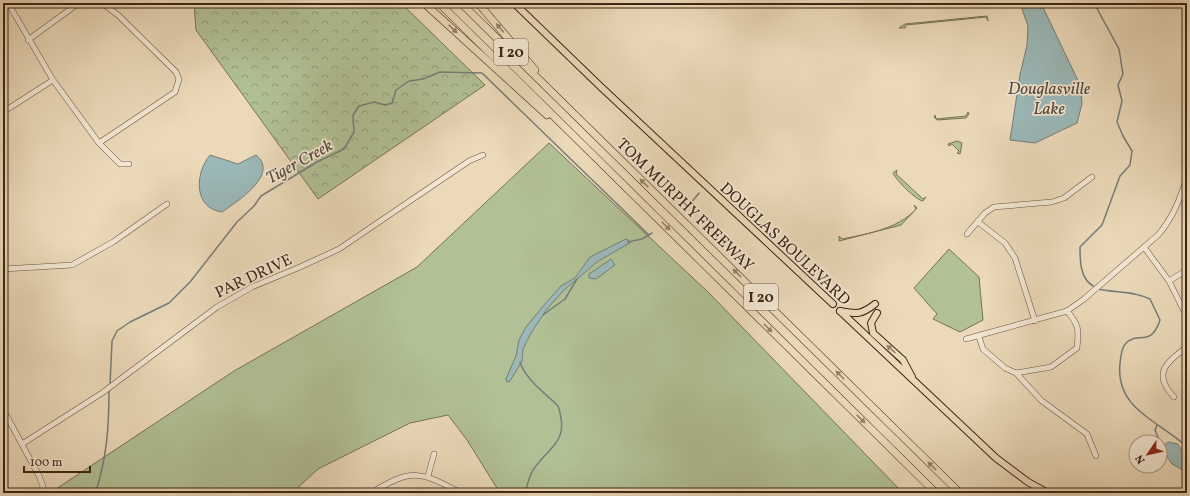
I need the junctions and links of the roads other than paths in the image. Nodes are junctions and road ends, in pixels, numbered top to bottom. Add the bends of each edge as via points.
1 (8, 3) edge
2 (79, 3) edge
3 (102, 3) edge
4 (424, 3) edge
5 (439, 3) edge
6 (461, 3) edge
7 (478, 3) edge
8 (514, 3) edge
9 (28, 40) junction
10 (53, 80) junction
11 (561, 101) junction
12 (3, 112) edge
13 (100, 143) junction
14 (483, 155) dead end
15 (129, 164) dead end
16 (1092, 177) dead end
17 (1187, 177) edge
18 (619, 179) junction
19 (167, 204) dead end
20 (978, 222) junction
21 (968, 234) dead end
22 (1144, 247) junction
23 (3, 269) edge
24 (1187, 270) edge
25 (1169, 281) junction
26 (833, 304) joint
27 (875, 304) dead end
28 (840, 311) junction
29 (1067, 311) junction
30 (877, 313) dead end
31 (1187, 317) edge
32 (1034, 320) junction
33 (979, 337) junction
34 (966, 339) dead end
35 (1187, 347) edge
36 (1016, 373) junction
37 (913, 380) junction
38 (1174, 397) dead end
39 (3, 409) edge
40 (22, 444) junction
41 (434, 454) dead end
42 (1096, 456) dead end
43 (428, 476) junction
44 (41, 493) edge
45 (371, 493) edge
46 (461, 493) edge
47 (936, 493) edge
48 (960, 493) edge
49 (1048, 493) edge

1 - 9 street
2 - 9 street
3 - 13 street via 155,51 180,79 175,92
4 -> 18 highway
5 - 18 highway, TOM MURPHY FREEWAY / I 20
6 - 11 highway, TOM MURPHY FREEWAY / I 20
11 -> 7 highway
8 - 26 main road, DOUGLAS BOULEVARD via 601,88
9 - 10 street
10 - 12 street
10 - 13 street
48 -> 11 highway, TOM MURPHY FREEWAY / I 20
13 - 15 street via 120,164
14 - 40 street, PAR DRIVE via 469,161 338,249 300,268 252,287 217,307 102,393
16 - 20 street via 1064,198 1052,202 994,207
17 - 22 street via 1168,223
18 -> 47 highway, TOM MURPHY FREEWAY / I 20
19 - 23 street via 113,242 72,265
20 - 21 street
20 - 32 street via 1005,243 1015,258
22 - 25 street
22 - 29 street
24 - 25 street
25 - 31 street
26 - 28 street, DOUGLAS BOULEVARD
27 - 28 main road via 860,313
28 - 37 main road, DOUGLAS BOULEVARD
29 - 32 street
29 - 36 street via 1078,328 1076,348 1051,367
37 -> 30 main road via 903,360 873,333 871,323
32 - 33 street
33 - 34 street
33 - 36 street via 983,349 1005,368
35 - 38 street via 1164,368 1165,388
36 - 42 street via 1042,401 1087,434
37 - 49 main road, DOUGLAS BOULEVARD via 996,458 1028,482
39 - 40 street
40 - 44 street via 43,486
41 - 43 street
43 - 45 street via 403,476
43 - 46 street

